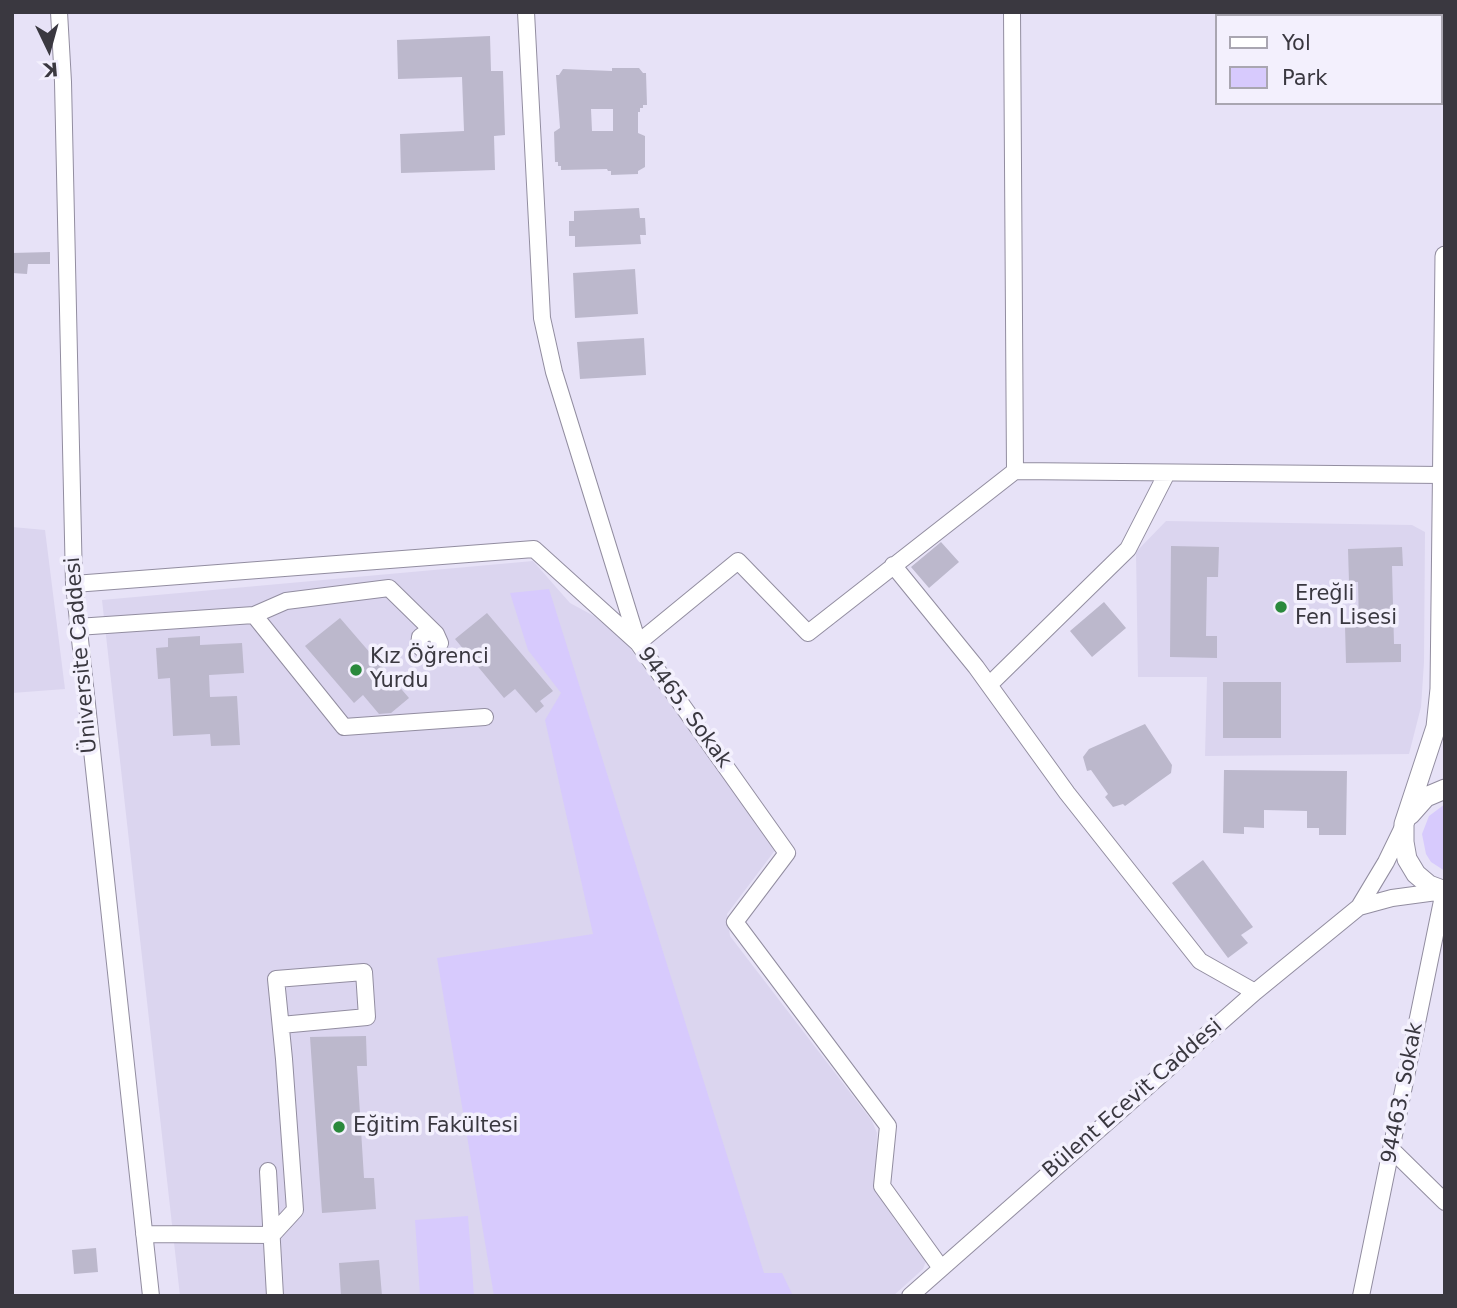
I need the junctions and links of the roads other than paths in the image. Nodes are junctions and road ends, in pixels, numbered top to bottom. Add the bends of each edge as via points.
1 (59, 12) edge
2 (526, 12) edge
3 (1012, 12) edge
4 (1445, 256) edge
5 (1015, 471) junction
6 (1167, 473) junction
7 (1443, 475) edge
8 (892, 565) junction
9 (74, 584) junction
10 (254, 615) junction
11 (78, 627) junction
12 (436, 634) dead end
13 (638, 643) junction
14 (989, 684) junction
15 (485, 717) dead end
16 (1445, 789) edge
17 (1404, 824) junction
18 (1445, 891) edge
19 (1359, 906) junction
20 (1255, 992) junction
21 (281, 1025) junction
22 (1392, 1150) junction
23 (268, 1171) dead end
24 (1445, 1202) edge
25 (144, 1234) junction
26 (272, 1235) junction
27 (941, 1268) junction
28 (150, 1296) edge
29 (275, 1296) edge
30 (910, 1296) edge
31 (1361, 1296) edge

1 - 9 street, Üniversite Caddesi
2 - 13 street via 542,318 554,372
3 - 5 street
4 - 7 main road
5 - 6 street
5 - 8 street
6 - 7 street
6 - 14 street via 1128,549
7 - 17 main road via 1438,708
8 - 13 street via 808,633 738,561
8 - 14 street
9 - 11 street, Üniversite Caddesi
9 - 13 street, 94465. Sokak via 534,549
10 - 11 street
10 - 12 street via 286,601 389,589
10 - 15 street via 344,727
11 - 25 street, Üniversite Caddesi
13 - 27 street, 94465. Sokak via 787,853 735,922 888,1126 882,1186
14 - 20 street via 1067,793 1200,961
16 - 17 main road via 1426,797
17 - 18 main road via 1407,859 1416,874
17 - 19 street, Bülent Ecevit Caddesi
18 - 19 street, Bülent Ecevit Caddesi
18 - 22 street, 94463. Sokak
19 - 20 street, Bülent Ecevit Caddesi
20 - 27 street, Bülent Ecevit Caddesi
21 - 21 street via 276,979 364,972 367,1017
21 - 26 street via 295,1210
22 - 24 street
22 - 31 street, 94463. Sokak
23 - 26 street
25 - 26 street
25 - 28 street, Üniversite Caddesi
26 - 29 street
27 - 30 street, Bülent Ecevit Caddesi

